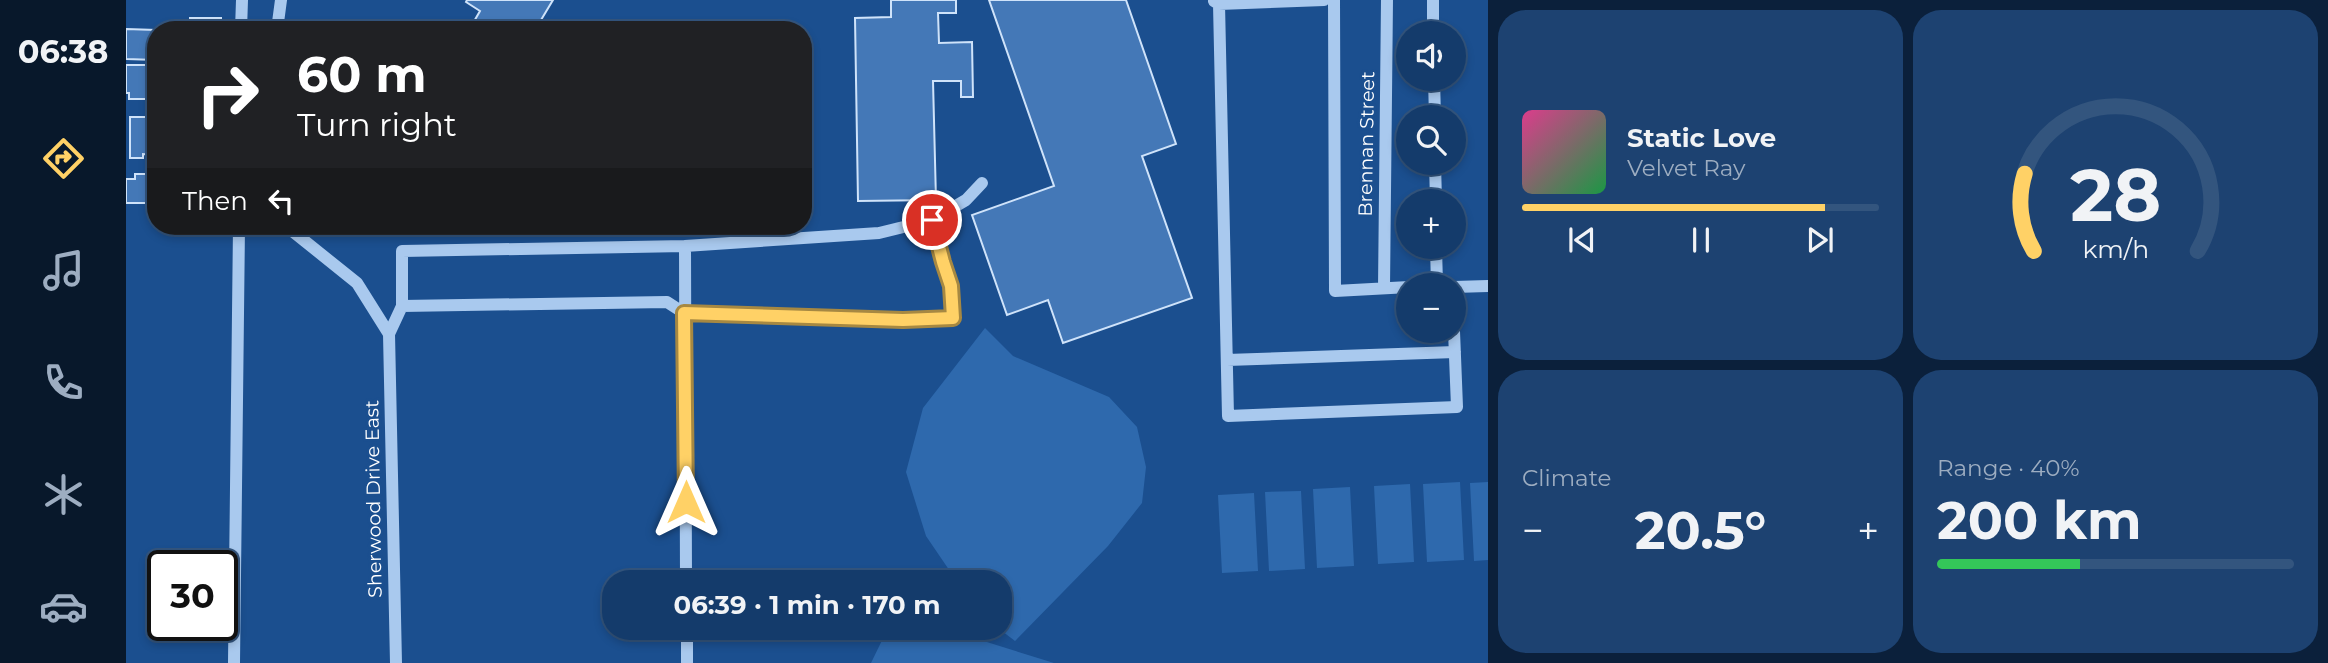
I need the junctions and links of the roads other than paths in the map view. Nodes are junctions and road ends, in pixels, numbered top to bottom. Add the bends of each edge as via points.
1 (242, 0) edge
2 (281, 0) edge
3 (1324, 0) edge
4 (1334, 0) edge
5 (1387, 0) edge
6 (1433, 0) edge
7 (1216, 2) edge
8 (1245, 2) edge
9 (241, 21) edge
10 (278, 21) edge
11 (1433, 21) edge
12 (982, 183) dead end
13 (932, 220) junction
14 (239, 235) edge
15 (297, 235) edge
16 (685, 246) junction
17 (1488, 286) edge
18 (1466, 287) edge
19 (1384, 288) junction
20 (1396, 288) edge
21 (402, 306) junction
22 (684, 313) junction
23 (389, 334) junction
24 (1455, 343) edge
25 (1455, 352) junction
26 (1227, 360) junction
27 (686, 570) edge
28 (687, 640) edge
29 (234, 663) edge
30 (396, 663) edge
31 (687, 663) edge

1 - 9 street
2 - 10 street
3 - 8 street
4 - 19 street via 1335,291
5 - 19 street, Brennan Street
6 - 11 street
7 - 8 street
7 - 26 street
12 - 13 street via 965,200
13 - 16 street via 879,233
13 - 22 street via 951,286 953,318
14 - 29 street
15 - 23 street via 357,284
16 - 21 street via 402,251
16 - 22 street
17 - 18 street
19 - 20 street
21 - 22 street via 667,302
21 - 23 street
22 - 27 street
23 - 30 street, Sherwood Drive East
24 - 25 street
25 - 26 street
25 - 26 street via 1457,407 1228,416
28 - 31 street

